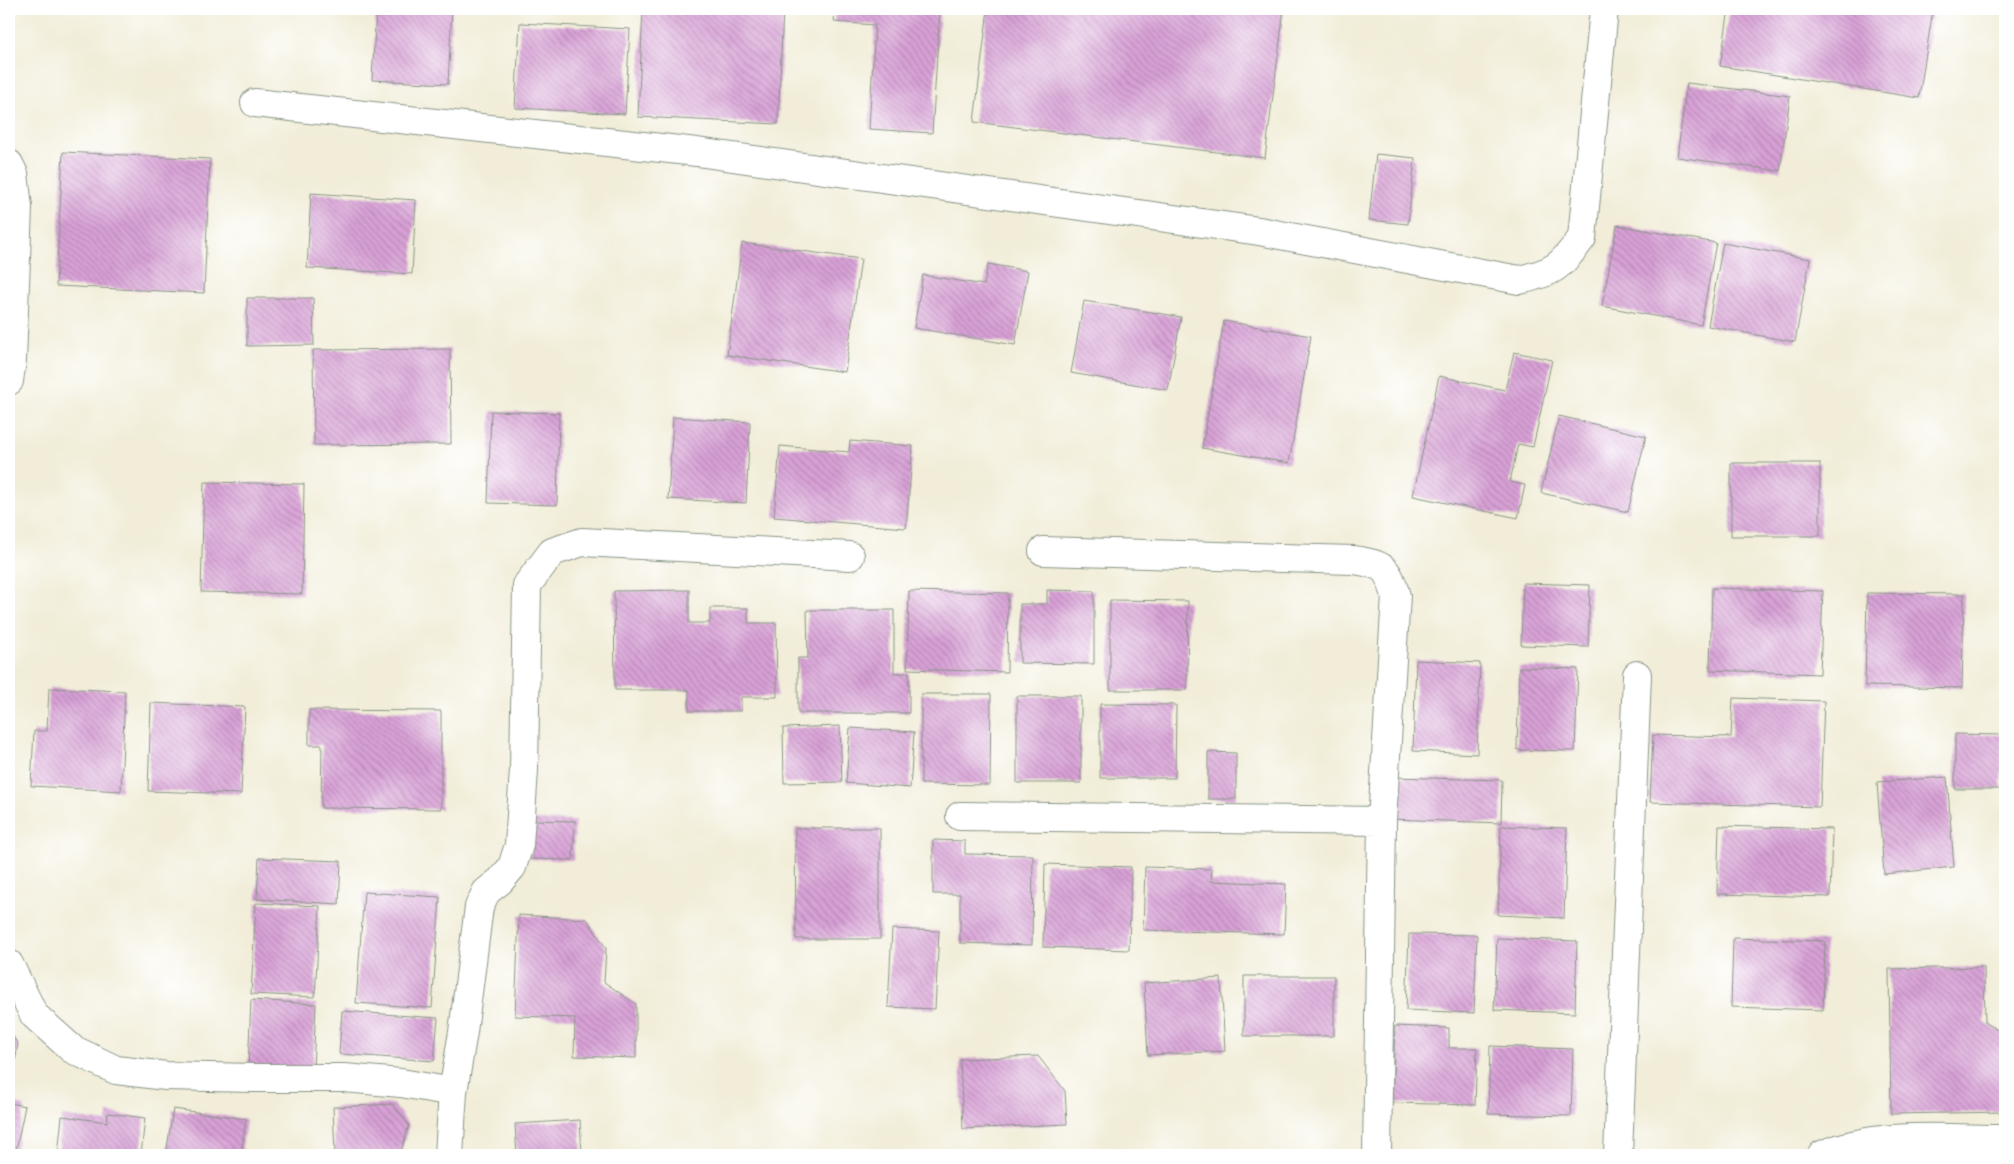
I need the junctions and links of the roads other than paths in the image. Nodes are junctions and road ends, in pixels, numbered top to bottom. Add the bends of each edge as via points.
1 (1604, 9) edge
2 (255, 103) dead end
3 (9, 164) edge
4 (9, 381) edge
5 (1043, 551) dead end
6 (850, 556) dead end
7 (1637, 675) dead end
8 (960, 816) dead end
9 (1382, 821) junction
10 (9, 964) edge
11 (453, 1092) junction
12 (2005, 1140) edge
13 (449, 1155) edge
14 (1377, 1155) edge
15 (1618, 1155) edge
16 (1822, 1155) edge

1 - 2 street via 1582,238 1561,264 1544,275 1519,280 1259,231 697,152
3 - 4 street via 14,174 18,207
5 - 9 street via 1354,560 1376,564 1389,574 1396,596
6 - 11 street via 582,542 552,552 527,585 524,770 519,845 512,867 486,892 480,907
7 - 15 street
8 - 9 street
9 - 14 street
10 - 11 street via 34,1015 72,1049 116,1070 166,1076 344,1078
11 - 13 street
12 - 16 street via 1878,1139

